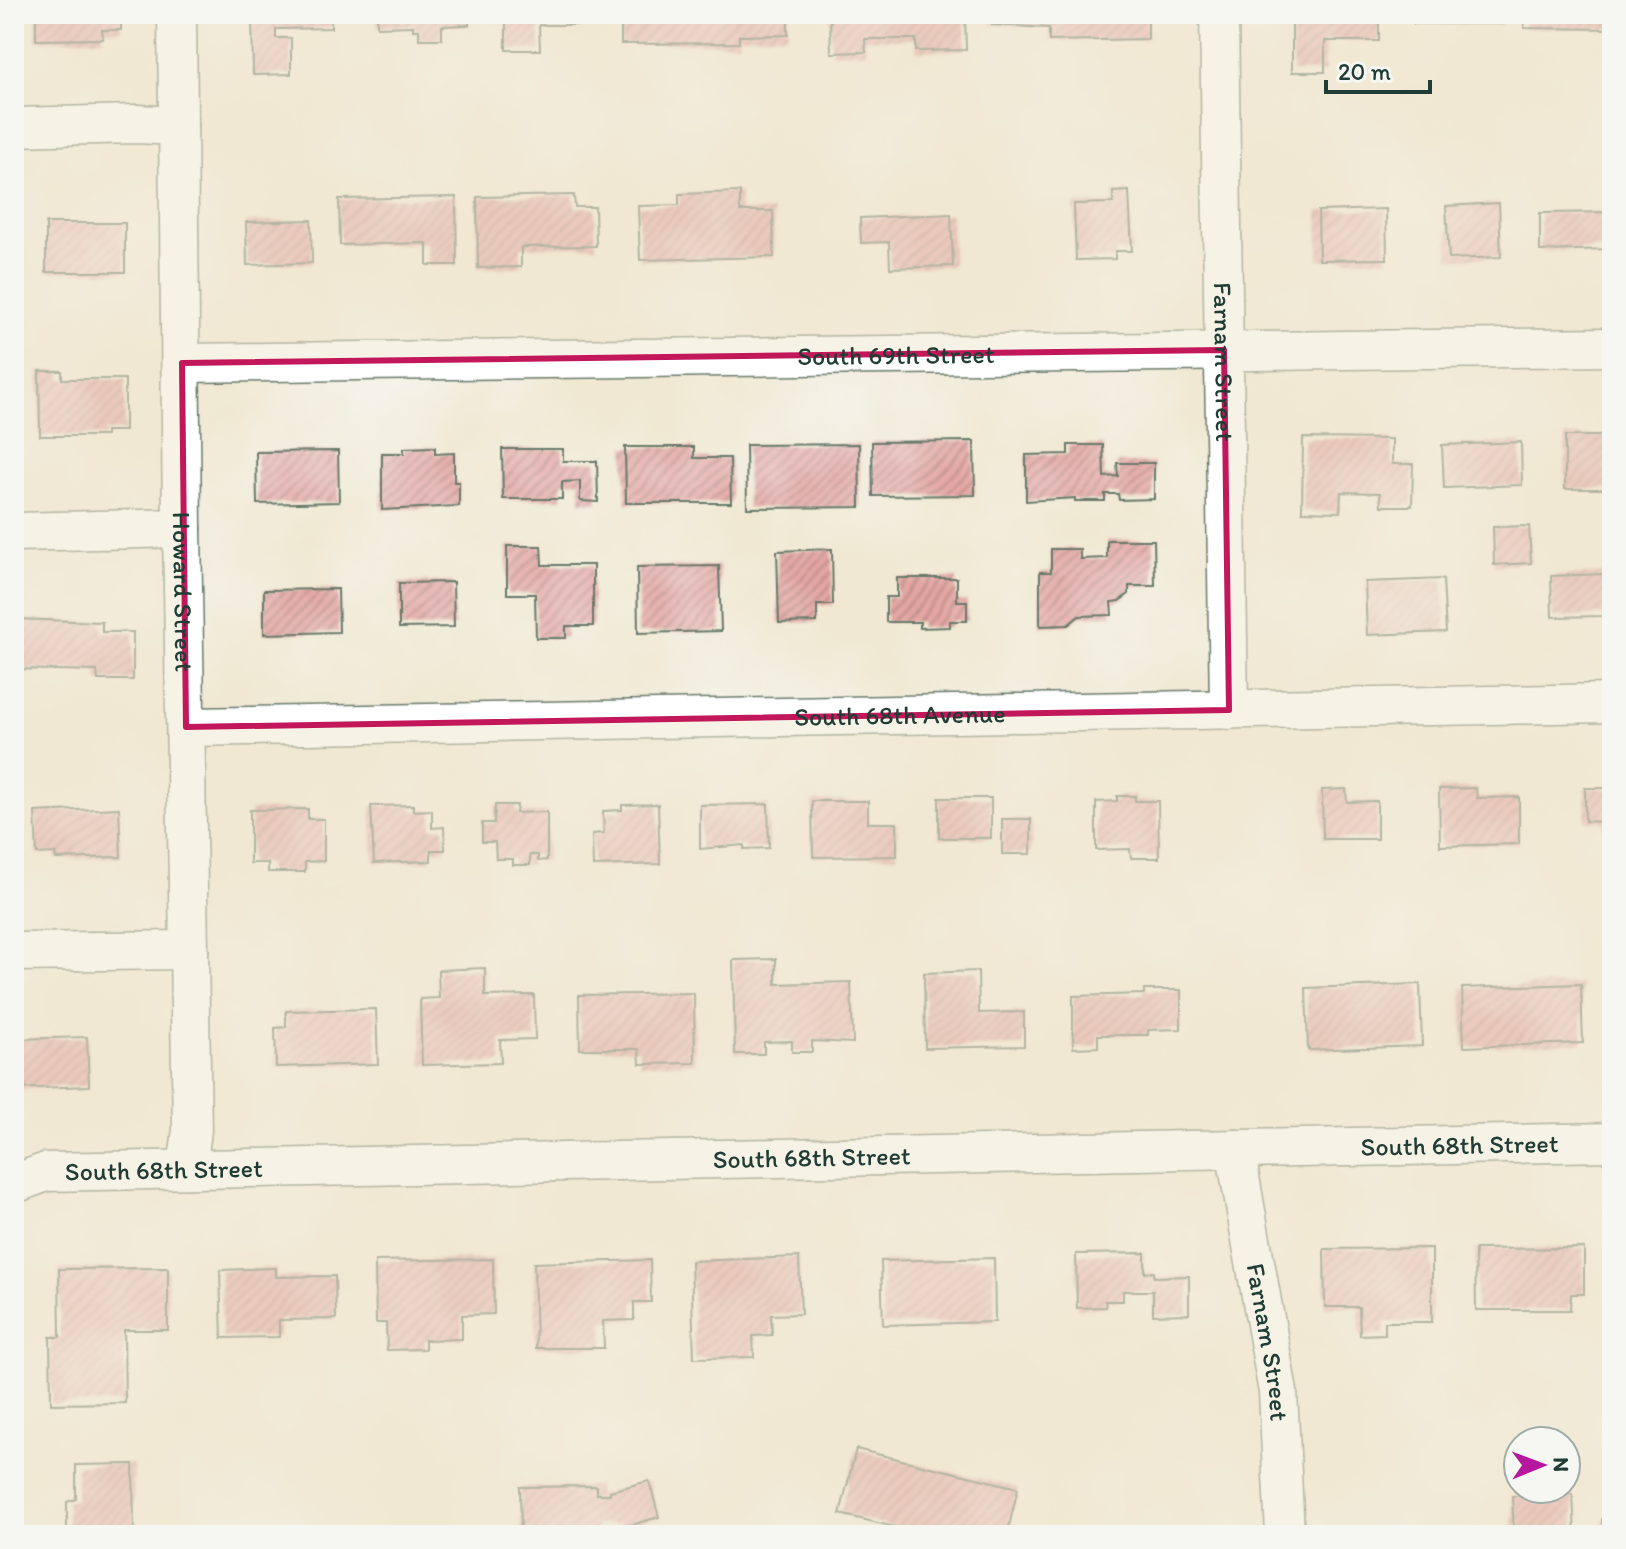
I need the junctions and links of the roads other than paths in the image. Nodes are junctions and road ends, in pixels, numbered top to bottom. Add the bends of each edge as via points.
1 (177, 14) edge
2 (1219, 14) edge
3 (178, 126) junction
4 (14, 127) edge
5 (1612, 347) edge
6 (1224, 350) junction
7 (182, 363) junction
8 (182, 528) junction
9 (14, 532) edge
10 (1612, 703) edge
11 (1229, 710) junction
12 (186, 727) junction
13 (189, 950) junction
14 (14, 952) edge
15 (1612, 1142) edge
16 (1235, 1149) junction
17 (187, 1169) junction
18 (14, 1184) edge
19 (1285, 1535) edge

1 - 3 street, Howard Street
2 - 6 street, Farnam Street
3 - 4 street
3 - 7 street, Howard Street
5 - 6 street, South 69th Street
6 - 7 street, South 69th Street
6 - 11 street, Farnam Street
7 - 8 street, Howard Street
8 - 9 street
8 - 12 street, Howard Street
10 - 11 street, South 68th Avenue
11 - 12 street, South 68th Avenue
12 - 13 street, Howard Street
13 - 14 street
13 - 17 street, Howard Street via 192,1130
15 - 16 street, South 68th Street
16 - 17 street, South 68th Street
16 - 19 street, Farnam Street via 1278,1392
17 - 18 street, South 68th Street via 46,1172

